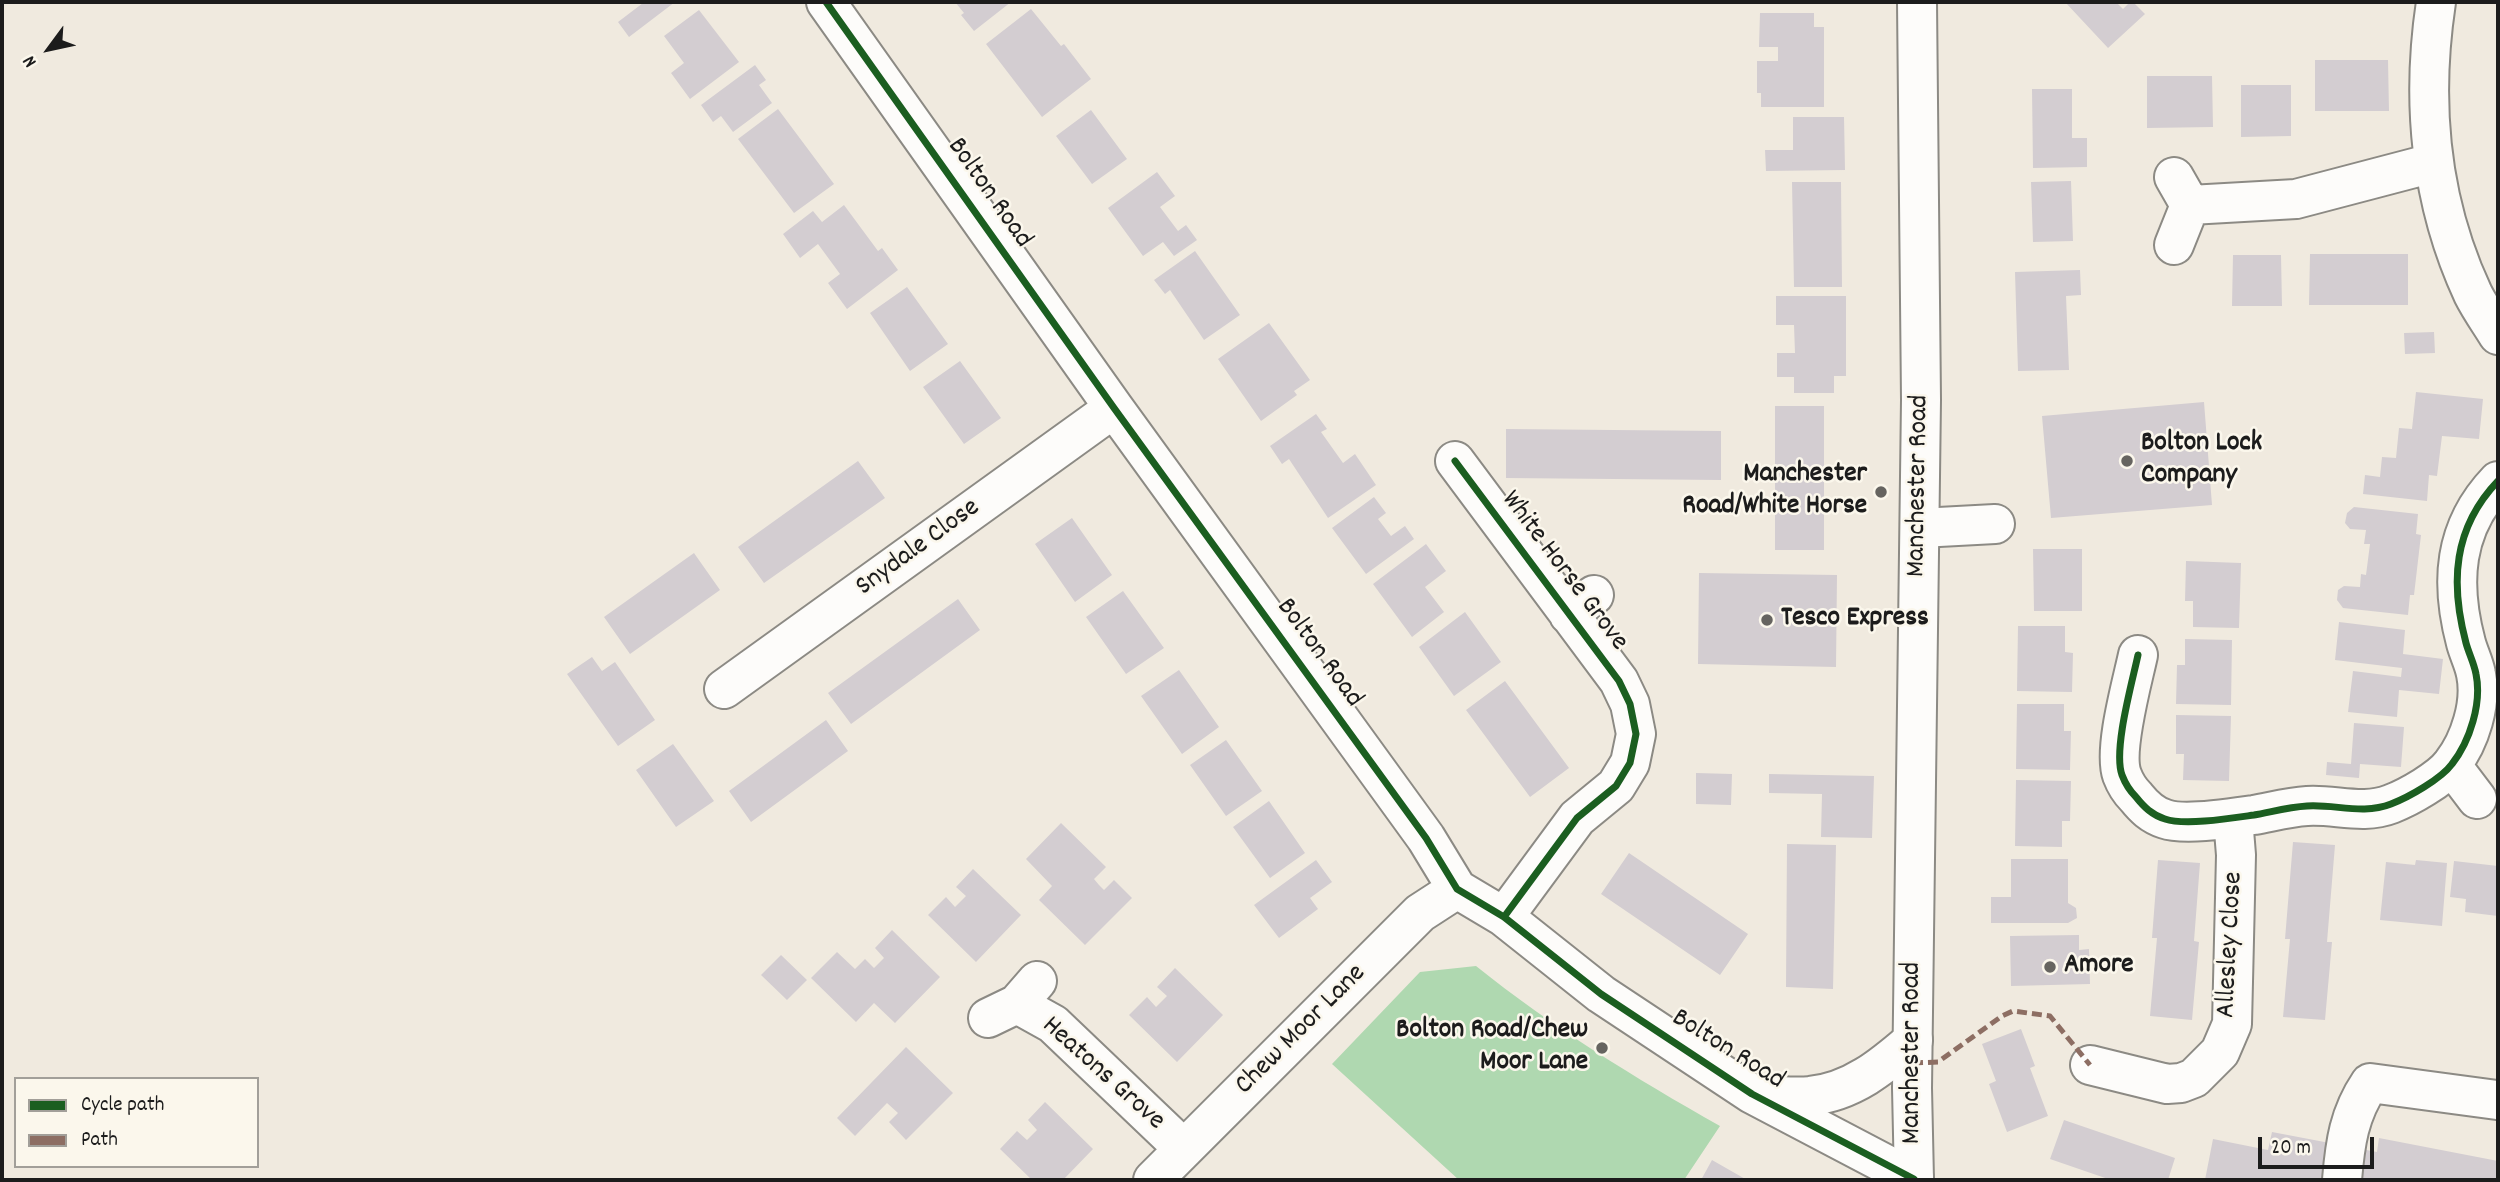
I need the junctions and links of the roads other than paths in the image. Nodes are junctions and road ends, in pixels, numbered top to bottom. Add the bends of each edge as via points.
1 (826, 2) edge
2 (1917, 2) edge
3 (2436, 2) edge
4 (2433, 163) junction
5 (2174, 245) dead end
6 (2498, 335) edge
7 (1114, 408) junction
8 (1454, 461) dead end
9 (2498, 481) edge
10 (1995, 524) dead end
11 (1920, 528) junction
12 (2127, 673) dead end
13 (724, 689) dead end
14 (2452, 765) junction
15 (2477, 799) dead end
16 (2234, 818) junction
17 (1457, 889) junction
18 (1504, 917) junction
19 (1014, 1001) dead end
20 (1913, 1040) junction
21 (2090, 1065) dead end
22 (1752, 1094) junction
23 (2497, 1100) edge
24 (1184, 1149) junction
25 (1153, 1180) edge
26 (1915, 1180) edge
27 (2342, 1180) edge

1 - 7 street, Bolton Road
2 - 11 street, Manchester Road
3 - 4 street via 2429,104
4 - 5 street via 2296,198 2182,191
4 - 6 street via 2455,250 2474,296
7 - 13 street, Snydale Close
7 - 17 street, Bolton Road via 1426,838
8 - 18 street, White Horse Grove via 1581,605 1630,704 1636,734 1630,763 1616,786 1577,818
9 - 14 street via 2466,527 2457,563 2456,593 2476,675 2476,706 2467,738
10 - 11 street
11 - 20 street, Manchester Road
12 - 16 street via 2121,773 2131,792 2147,811 2166,820
14 - 15 street
14 - 16 street via 2415,793 2389,805 2352,810 2305,806
16 - 21 street, Allesley Close via 2232,1024 2220,1052 2194,1078 2181,1083 2167,1084
17 - 18 street, Bolton Road
17 - 24 street, Chew Moor Lane via 1420,913
18 - 22 street, Bolton Road via 1601,994
19 - 24 street, Heatons Grove via 1053,1024
20 - 22 street via 1865,1078 1835,1091 1810,1097
20 - 26 street, Manchester Road
22 - 26 street, Bolton Road
23 - 27 street via 2370,1083 2356,1104
24 - 25 street, Chew Moor Lane

